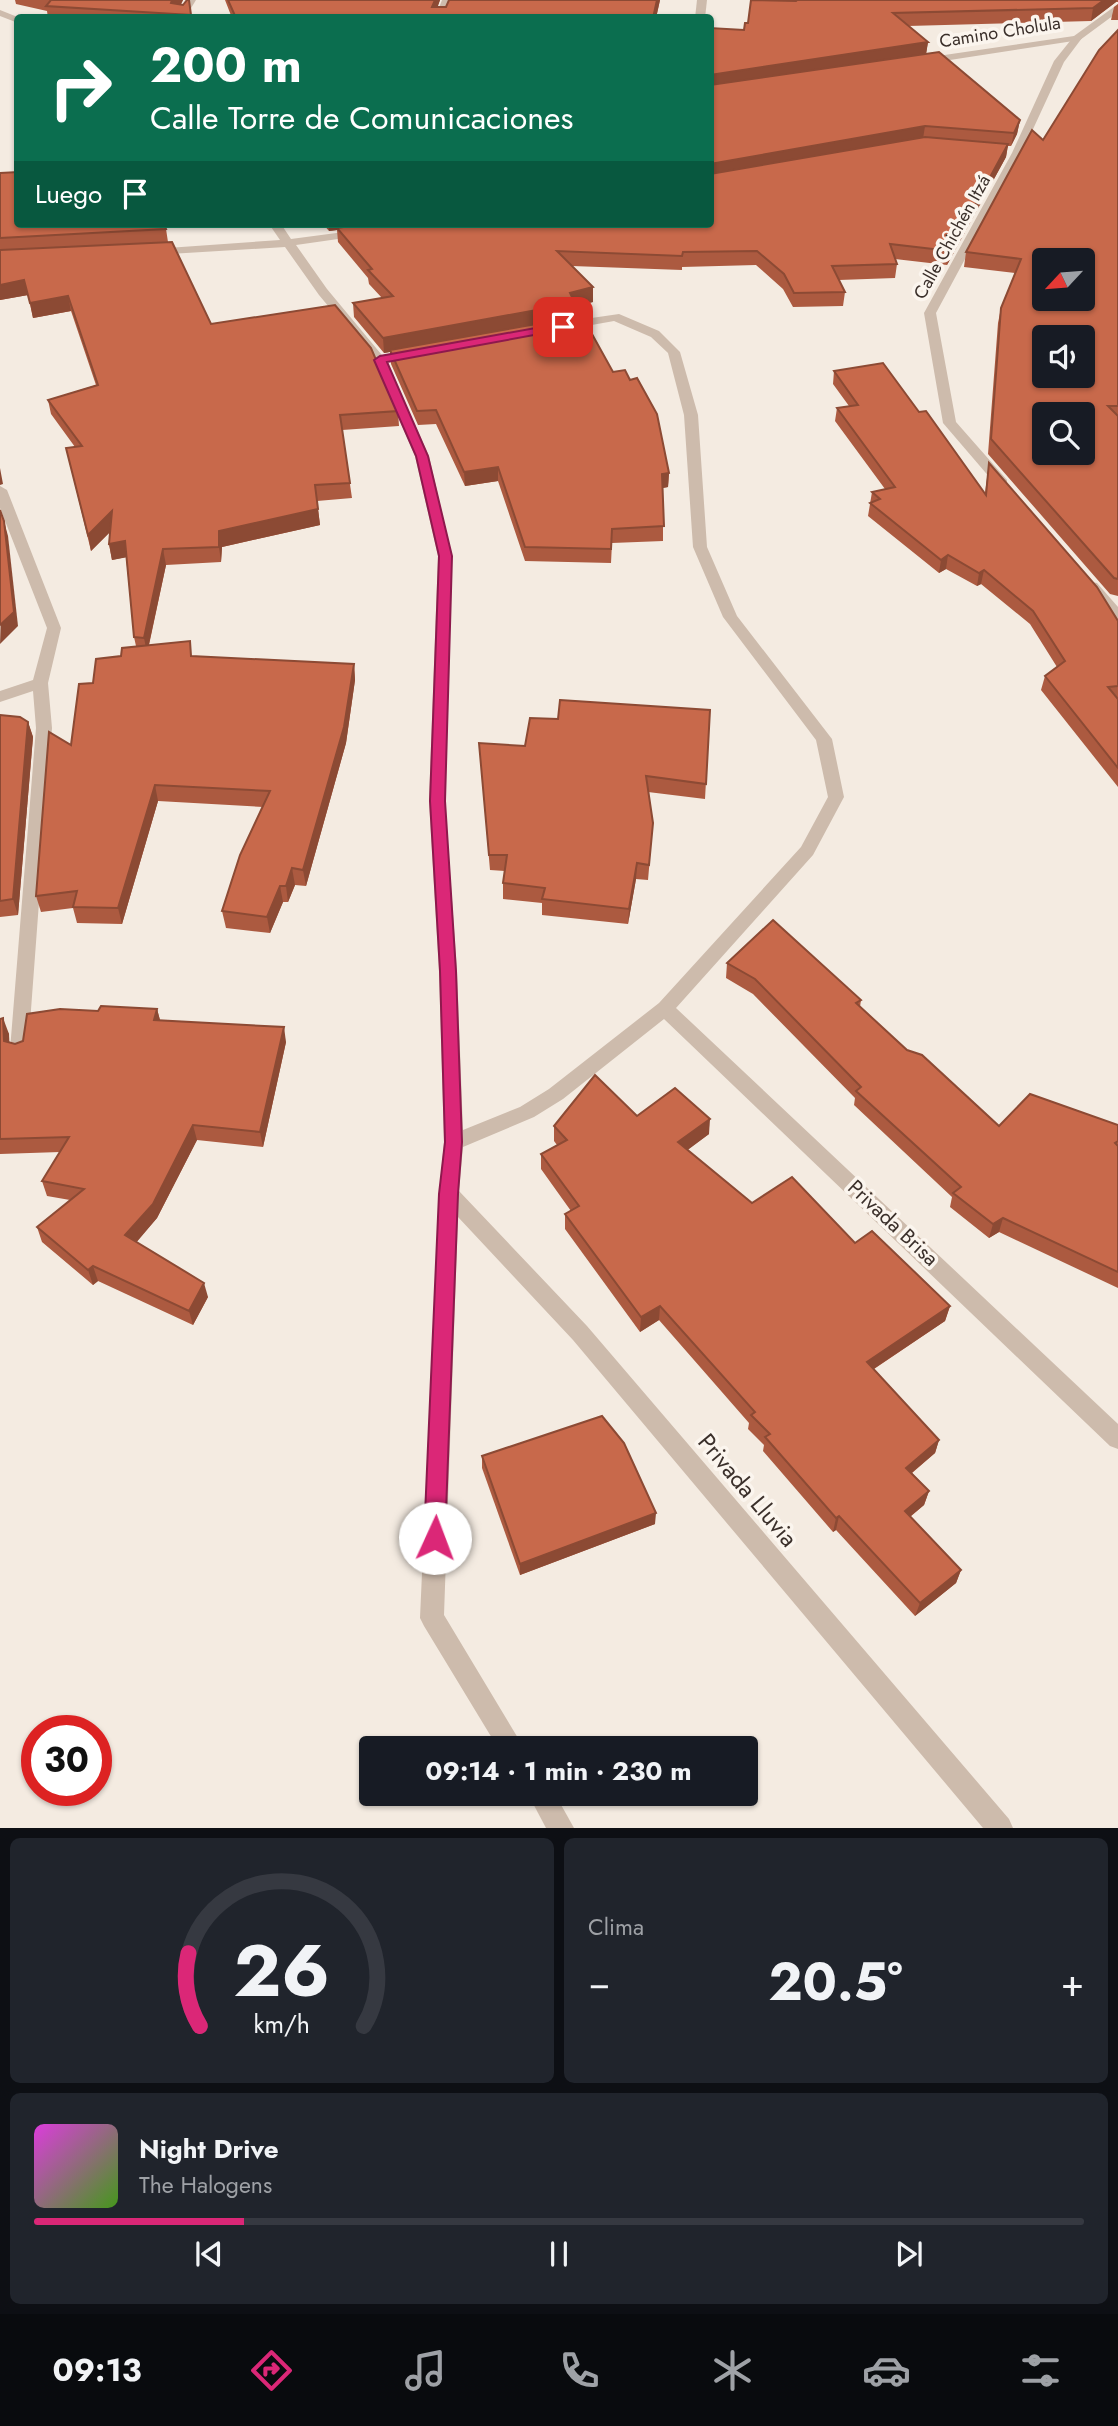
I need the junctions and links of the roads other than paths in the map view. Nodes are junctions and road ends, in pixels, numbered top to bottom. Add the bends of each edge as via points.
1 (1118, 7) edge
2 (1077, 38) junction
3 (914, 63) edge
4 (278, 228) edge
5 (377, 231) edge
6 (287, 243) junction
7 (135, 253) edge
8 (550, 329) edge
9 (0, 490) edge
10 (1012, 494) edge
11 (1083, 576) edge
12 (1118, 617) edge
13 (40, 683) junction
14 (0, 697) edge
15 (666, 1008) junction
16 (19, 1050) edge
17 (454, 1142) junction
18 (449, 1194) junction
19 (1118, 1439) edge
20 (505, 1736) edge
21 (548, 1806) edge
22 (561, 1828) edge
23 (1000, 1828) edge

1 - 2 street, Camino Cholula
2 - 3 street, Camino Cholula
2 - 10 street, Calle Chichén Itzá via 1059,61 930,313 950,423
4 - 6 street
5 - 6 street
6 - 7 street
6 - 17 street via 323,292 386,358 422,456 445,556 437,801
8 - 15 street via 615,317 655,334 674,352 691,415 700,547 730,617 824,739 836,797 807,851
9 - 13 street via 54,628
11 - 12 street
13 - 14 street
13 - 16 street via 44,728
15 - 17 street via 537,1106
15 - 19 street, Privada Brisa
17 - 18 street
18 - 20 street via 432,1618
18 - 23 street, Privada Lluvia via 580,1334
21 - 22 street

